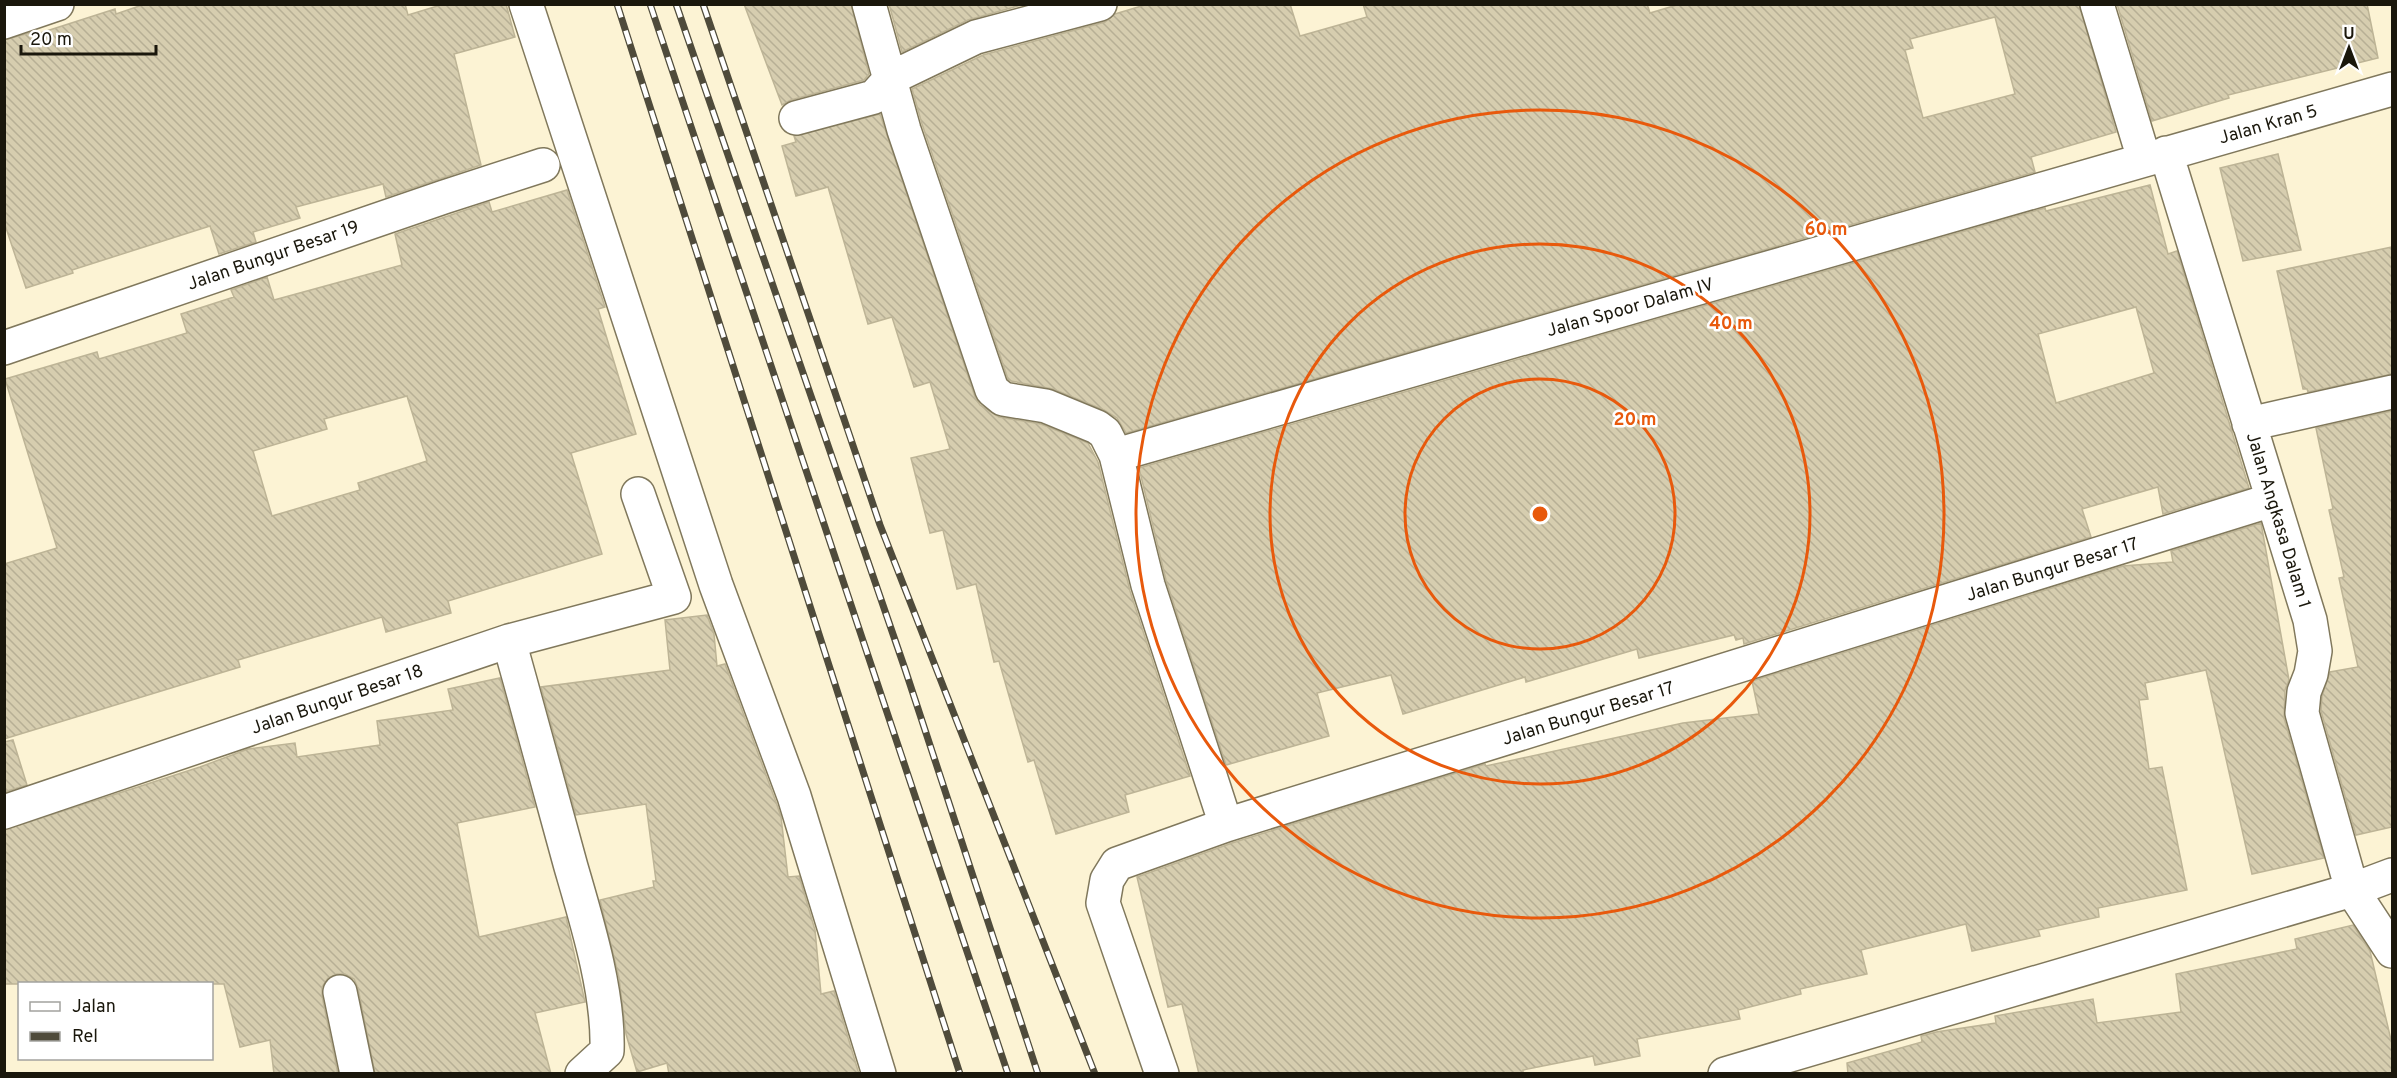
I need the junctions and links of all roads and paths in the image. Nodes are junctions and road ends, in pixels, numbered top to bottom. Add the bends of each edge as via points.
1 (57, 4) edge
2 (526, 4) edge
3 (869, 4) edge
4 (1100, 4) edge
5 (2097, 4) edge
6 (4, 22) edge
7 (891, 78) junction
8 (2392, 89) edge
9 (796, 118) dead end
10 (2155, 156) junction
11 (543, 165) dead end
12 (4, 348) edge
13 (2392, 392) edge
14 (2249, 424) junction
15 (1116, 455) junction
16 (638, 494) dead end
17 (2272, 500) junction
18 (509, 641) junction
19 (4, 812) edge
20 (1226, 825) junction
21 (2392, 875) edge
22 (2352, 890) junction
23 (2392, 951) edge
24 (340, 992) dead end
25 (357, 1074) edge
26 (582, 1074) edge
27 (879, 1074) edge
28 (1161, 1074) edge
29 (1725, 1074) edge

1 - 6 street
2 - 27 street via 716,585 794,796
3 - 7 street
4 - 7 street via 976,37
5 - 10 street, Jalan Angkasa Dalam 1
7 - 9 street via 874,97
7 - 15 street via 904,130 992,390 1003,399 1046,406 1097,427 1105,433
8 - 10 street, Jalan Kran 5
10 - 14 street, Jalan Angkasa Dalam 1
10 - 15 street, Jalan Spoor Dalam IV
11 - 12 street, Jalan Bungur Besar 19
13 - 14 street
14 - 17 street, Jalan Angkasa Dalam 1
15 - 20 street via 1148,585
16 - 18 street, Jalan Bungur Besar 18 via 674,597
17 - 20 street, Jalan Bungur Besar 17
17 - 22 street, Jalan Angkasa Dalam 1 via 2310,620 2315,651 2302,712
18 - 19 street, Jalan Bungur Besar 18
18 - 26 street via 580,899 608,1031 607,1051
20 - 28 street, Jalan Bungur Besar 17 via 1118,864 1107,880 1102,903
21 - 22 street
22 - 23 street, Jalan Angkasa Dalam 1
22 - 29 street
24 - 25 street

